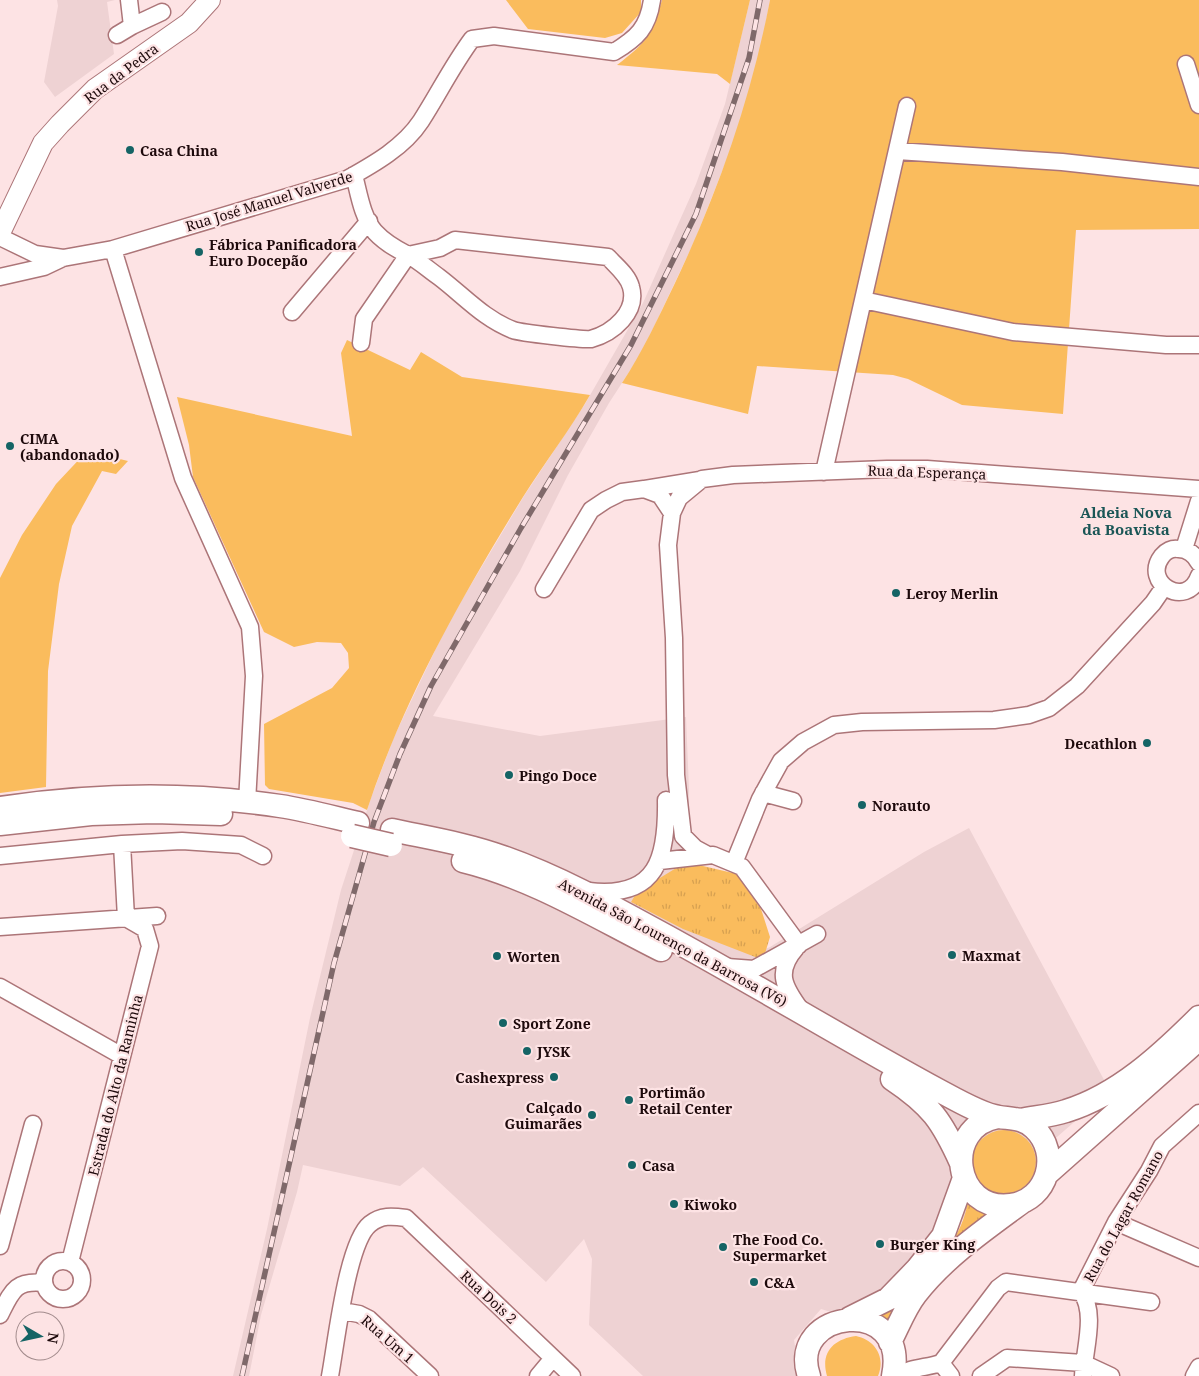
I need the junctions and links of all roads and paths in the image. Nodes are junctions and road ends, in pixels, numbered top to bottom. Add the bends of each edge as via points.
1 (129, 0) edge
2 (210, 0) edge
3 (652, 0) edge
4 (162, 12) dead end
5 (132, 26) junction
6 (117, 35) dead end
7 (1186, 64) dead end
8 (1199, 105) edge
9 (907, 106) dead end
10 (897, 151) junction
11 (354, 175) junction
12 (1199, 177) edge
13 (369, 221) junction
14 (0, 235) edge
15 (113, 249) junction
16 (408, 255) junction
17 (62, 258) junction
18 (0, 277) edge
19 (863, 300) junction
20 (292, 312) dead end
21 (361, 343) dead end
22 (1199, 345) edge
23 (824, 472) junction
24 (702, 479) junction
25 (641, 489) junction
26 (1199, 489) edge
27 (1199, 501) edge
28 (672, 513) junction
29 (1184, 549) junction
30 (1199, 563) edge
31 (1199, 577) edge
32 (1164, 587) junction
33 (544, 588) dead end
34 (763, 793) junction
35 (666, 800) dead end
36 (793, 801) dead end
37 (247, 802) junction
38 (0, 808) edge
39 (0, 824) edge
40 (355, 829) junction
41 (391, 838) junction
42 (122, 844) junction
43 (708, 855) junction
44 (0, 856) edge
45 (263, 856) dead end
46 (660, 861) junction
47 (734, 863) junction
48 (578, 890) junction
49 (157, 916) dead end
50 (126, 918) junction
51 (0, 927) edge
52 (817, 934) dead end
53 (798, 944) junction
54 (720, 965) junction
55 (0, 987) edge
56 (802, 1011) junction
57 (1199, 1017) edge
58 (1199, 1039) edge
59 (122, 1056) junction
60 (1199, 1113) edge
61 (1009, 1119) junction
62 (33, 1124) dead end
63 (962, 1171) junction
64 (1047, 1174) junction
65 (1024, 1201) junction
66 (1116, 1222) junction
67 (0, 1246) edge
68 (1199, 1258) edge
69 (70, 1262) junction
70 (44, 1283) junction
71 (1081, 1291) junction
72 (1150, 1302) dead end
73 (342, 1311) junction
74 (0, 1315) edge
75 (850, 1318) junction
76 (892, 1346) junction
77 (553, 1358) junction
78 (1199, 1367) edge
79 (915, 1368) junction
80 (946, 1369) edge
81 (1083, 1369) edge
82 (806, 1371) edge
83 (330, 1376) edge
84 (430, 1376) edge
85 (538, 1376) edge
86 (572, 1376) edge
87 (892, 1376) edge
88 (896, 1376) edge
89 (981, 1376) edge
90 (1111, 1376) edge
91 (1194, 1376) edge

1 - 5 street
2 - 14 street, Rua da Pedra via 189,23 95,89 60,124 43,144
3 - 11 street, Rua José Manuel Valverde via 642,31 614,52 494,36 472,39 451,68 421,122 379,161
4 - 5 street
5 - 6 street
7 - 8 street
9 - 10 street
10 - 12 street via 1062,162
10 - 19 street
11 - 13 street
11 - 15 street, Rua José Manuel Valverde
13 - 16 street via 374,231 396,251
13 - 20 street
14 - 17 street via 35,254
15 - 17 street, Rua José Manuel Valverde
15 - 37 street via 183,478 250,627 254,676
16 - 16 street via 487,317 514,331 590,339 612,330 631,304 631,287 624,273 608,257 455,240 440,248
16 - 21 street via 364,319
17 - 18 street via 44,267
19 - 22 street via 1013,332
19 - 23 street
23 - 24 street, Rua da Esperança
23 - 26 street, Rua da Esperança via 927,469
24 - 25 street, Rua da Esperança
24 - 28 street via 679,498
25 - 28 street via 660,495
25 - 33 street via 622,492 592,510
27 - 29 street
28 - 43 street via 668,546 674,638 676,775 683,836
29 - 30 street via 1191,552
29 - 32 street via 1170,550 1159,560 1157,575
31 - 32 street via 1184,591
32 - 34 street via 1077,686 1049,708 1030,715 994,720 834,725 803,742 781,761
34 - 36 street
34 - 47 street
35 - 46 street via 666,834
37 - 38 main road, Avenida São Lourenço da Barrosa (V6) via 155,796 87,797
37 - 40 main road, Avenida São Lourenço da Barrosa (V6) via 282,806
39 - 40 main road, Avenida São Lourenço da Barrosa (V6) via 91,814 154,812 223,814
40 - 41 main road, Avenida São Lourenço da Barrosa (V6), bridge
41 - 48 main road, Avenida São Lourenço da Barrosa (V6) via 502,856
41 - 63 main road, Avenida São Lourenço da Barrosa (V6) via 477,864 554,895 883,1072 935,1113 948,1134
42 - 44 street
42 - 45 street via 182,841 241,845
42 - 50 street
43 - 46 street
43 - 47 street
46 - 48 street via 641,882 622,891
47 - 53 street via 747,873
48 - 54 main road, Avenida São Lourenço da Barrosa (V6)
49 - 50 street
50 - 51 street
50 - 59 street, Estrada do Alto da Raminha via 145,929 150,946
52 - 53 street
53 - 54 street via 754,969
53 - 56 street via 785,965 783,977 786,989
54 - 56 main road, Avenida São Lourenço da Barrosa (V6)
55 - 59 street
56 - 61 main road, Avenida São Lourenço da Barrosa (V6) via 938,1090
57 - 61 main road via 1138,1072 1110,1091 1066,1111
58 - 64 main road
59 - 69 street, Estrada do Alto da Raminha
60 - 66 street, Rua do Lagar Romano via 1162,1146
61 - 63 main road via 985,1122 970,1134 963,1146
61 - 64 main road via 1034,1128 1045,1143 1049,1157
62 - 67 street
63 - 65 main road via 975,1194 988,1202 1006,1205
63 - 75 main road via 944,1236 888,1299
64 - 65 main road via 1039,1189
65 - 76 main road via 983,1230 915,1295
66 - 68 street
66 - 71 street, Rua do Lagar Romano
69 - 70 street via 58,1261 51,1265
69 - 70 street via 80,1269 82,1277 76,1295 56,1298
70 - 74 street via 20,1285
71 - 72 street
71 - 80 street via 1006,1282 998,1288
71 - 81 street, Rua do Lagar Romano via 1087,1300 1087,1349
73 - 77 street, Rua Dois 2 via 354,1248 368,1225 386,1216 406,1218
73 - 83 street
73 - 84 street, Rua Um 1 via 369,1319
75 - 76 main road via 874,1325
75 - 82 main road via 822,1330 814,1340
76 - 79 street via 906,1363
76 - 87 main road via 895,1364
77 - 85 street
77 - 86 street, Rua Dois 2
78 - 91 street
79 - 80 street
79 - 88 street
81 - 89 street via 1007,1358
81 - 90 street

